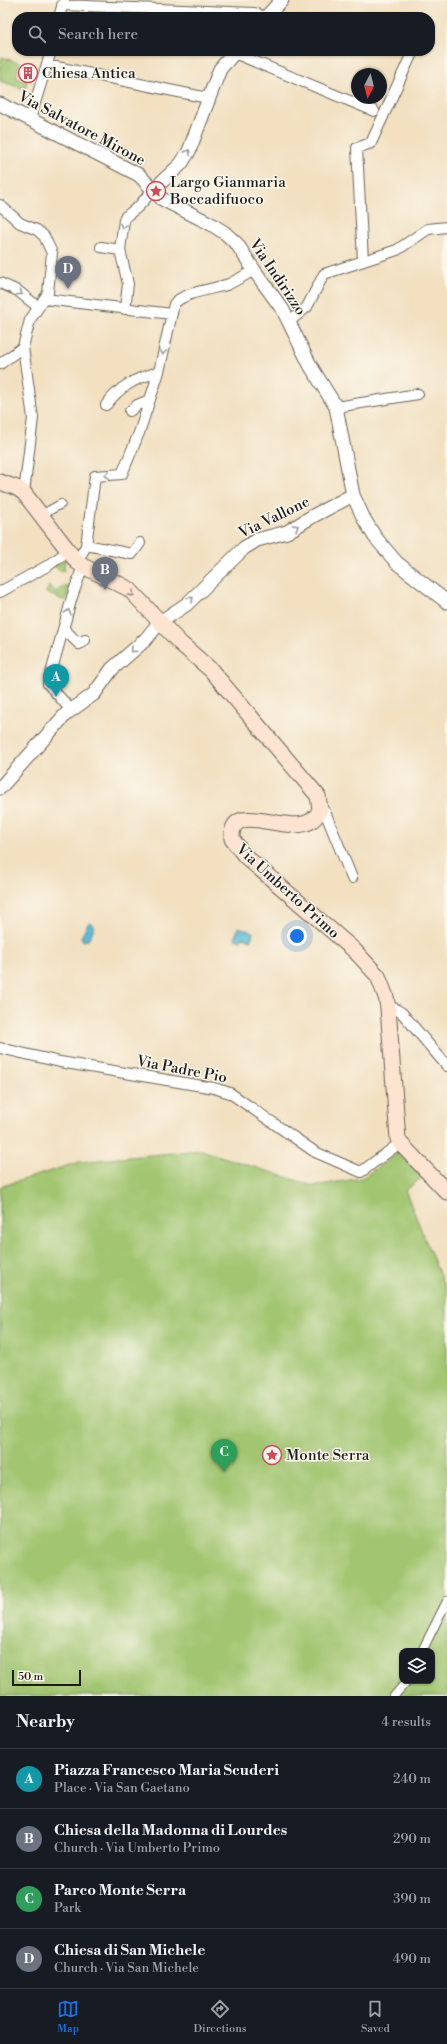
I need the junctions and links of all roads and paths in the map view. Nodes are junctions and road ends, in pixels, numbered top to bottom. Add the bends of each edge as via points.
1 (282, 0) edge
2 (63, 3) edge
3 (235, 12) edge
4 (270, 12) edge
5 (50, 56) edge
6 (231, 56) edge
7 (245, 56) edge
8 (411, 56) edge
9 (47, 65) junction
10 (208, 98) junction
11 (0, 104) edge
12 (374, 110) dead end
13 (30, 119) junction
14 (154, 189) junction
15 (0, 205) edge
16 (447, 227) edge
17 (101, 247) dead end
18 (120, 250) junction
19 (363, 261) junction
20 (254, 270) junction
21 (0, 283) edge
22 (42, 303) junction
23 (125, 309) junction
24 (172, 314) junction
25 (289, 322) junction
26 (23, 347) junction
27 (0, 364) edge
28 (159, 372) junction
29 (418, 394) dead end
30 (149, 400) junction
31 (106, 406) dead end
32 (336, 407) junction
33 (130, 411) dead end
34 (0, 482) edge
35 (24, 493) junction
36 (353, 495) junction
37 (61, 504) dead end
38 (41, 515) junction
39 (140, 543) dead end
40 (86, 546) junction
41 (76, 559) junction
42 (0, 592) edge
43 (447, 602) edge
44 (160, 622) junction
45 (64, 629) junction
46 (85, 640) dead end
47 (71, 710) junction
48 (0, 788) edge
49 (320, 809) junction
50 (352, 878) dead end
51 (388, 1008) junction
52 (0, 1048) edge
53 (447, 1066) edge
54 (400, 1143) junction
55 (447, 1192) edge
56 (447, 1601) edge
57 (424, 1648) edge
58 (404, 1684) edge
59 (394, 1696) edge

1 - 4 street
2 - 3 street
5 - 9 street
6 - 10 street via 220,69
7 - 12 street
8 - 19 street via 370,143 357,148
9 - 10 street
9 - 13 street
14 -> 10 street via 181,164 189,151
11 - 13 street, Via Salvatore Mirone
13 - 14 street, Via Salvatore Mirone via 139,175
14 -> 18 street via 125,217
14 - 20 street, Via Indirizzo via 225,233 237,244
15 - 22 street via 20,222 37,230 48,242 52,253 48,293
16 - 19 street via 428,229 397,250
17 - 18 street
18 - 23 street via 128,284
19 - 25 street via 324,274 307,307
20 - 24 street via 229,284 177,300
20 - 25 street, Via Indirizzo
21 -> 22 street
22 - 23 street
22 - 26 street via 30,320
23 - 24 street
24 -> 28 street
25 - 32 street, Via Indirizzo via 310,365
26 - 27 street
26 - 35 street via 33,418
28 - 30 street
28 - 31 street via 143,376 122,387
29 - 32 street
30 - 33 street
30 -> 40 street via 122,474 95,476
32 - 36 street, Via Indirizzo
34 - 35 main road
35 - 38 main road
36 - 43 street, Via Indirizzo via 364,519 389,555
44 -> 36 street, Via Vallone via 187,604 244,548 257,540 287,532
37 - 38 street
38 - 41 main road
39 - 40 street via 132,554
40 - 41 street
41 - 42 street via 36,572
41 -> 44 main road via 128,589
45 -> 41 street via 72,597
44 -> 47 street, Via Vallone via 145,640 112,669 94,694
44 - 49 main road via 211,670 318,796
45 - 46 street via 79,644
45 - 47 street via 49,680
47 - 48 street, Via Vallone
49 - 50 street via 325,812
49 - 51 main road, Via Umberto Primo via 314,818 302,825 294,826 246,818 234,824 232,839 245,856 354,950 378,976
51 - 53 street via 394,1008 402,1013
51 - 54 main road, Via Umberto Primo
52 - 54 street, Via Padre Pio via 60,1062 214,1088 230,1093 315,1152 361,1172
54 - 55 main road
56 - 57 street
58 - 59 street

